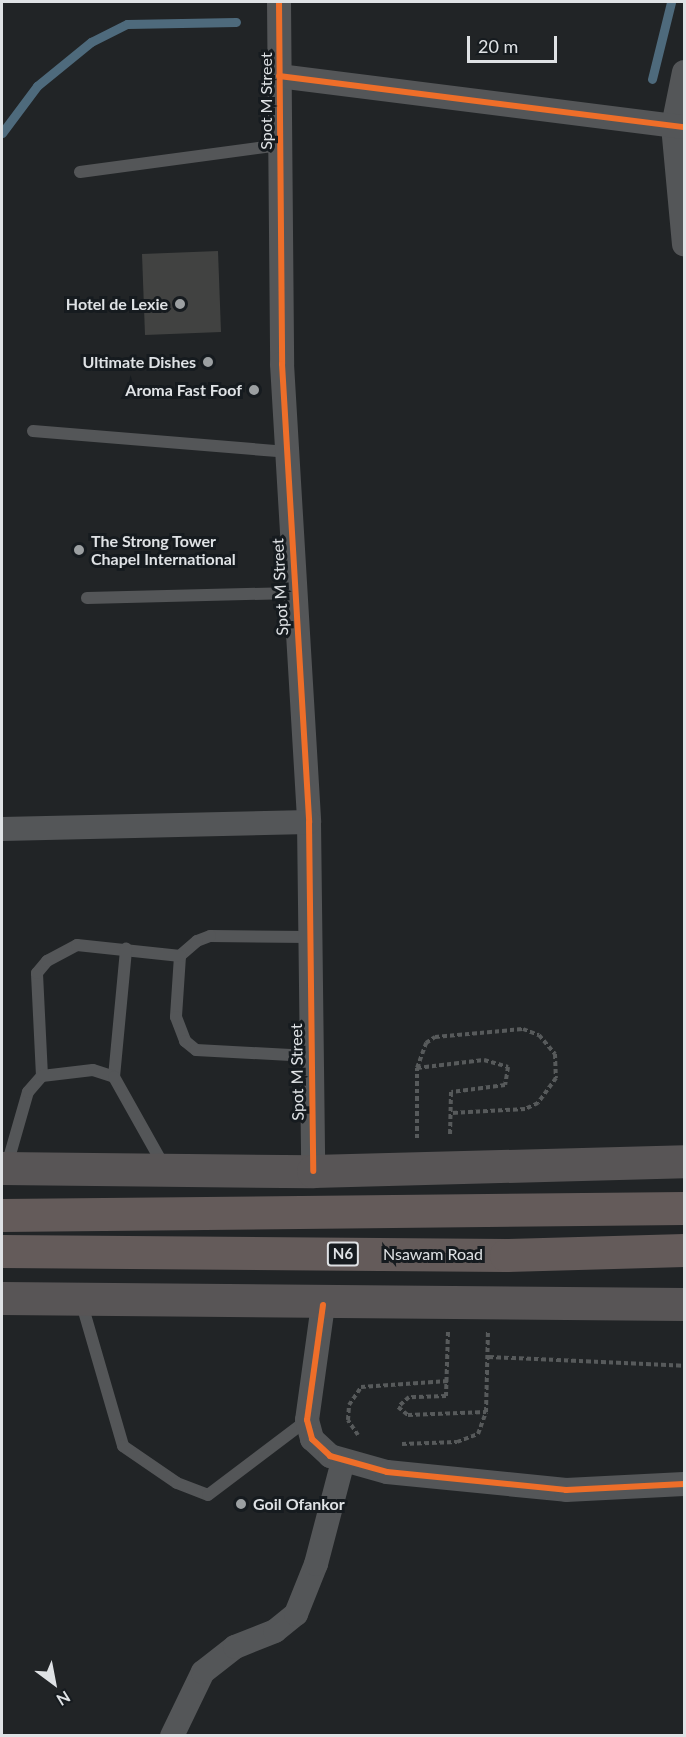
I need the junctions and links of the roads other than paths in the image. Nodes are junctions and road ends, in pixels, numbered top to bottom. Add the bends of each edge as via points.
1 (279, 2) edge
2 (684, 72) edge
3 (279, 76) junction
4 (679, 126) edge
5 (280, 145) junction
6 (80, 172) dead end
7 (684, 244) edge
8 (33, 431) dead end
9 (287, 452) junction
10 (294, 593) junction
11 (87, 598) dead end
12 (309, 822) junction
13 (2, 829) edge
14 (309, 937) junction
15 (126, 949) junction
16 (180, 956) junction
17 (309, 1056) junction
18 (42, 1076) junction
19 (114, 1077) junction
20 (684, 1161) edge
21 (4, 1168) edge
22 (166, 1170) junction
23 (313, 1171) junction
24 (684, 1208) edge
25 (2, 1215) edge
26 (684, 1250) edge
27 (2, 1251) edge
28 (2, 1298) edge
29 (80, 1300) junction
30 (684, 1304) edge
31 (323, 1305) junction
32 (307, 1420) junction
33 (343, 1461) junction
34 (684, 1484) edge
35 (172, 1736) edge

1 - 3 street, Spot M Street
2 - 4 street
3 - 4 street
3 - 5 street, Spot M Street
4 - 7 street
5 - 6 lane
5 - 9 street, Spot M Street
8 - 9 lane
9 - 10 street, Spot M Street
10 - 11 lane
10 - 12 street, Spot M Street
12 - 13 street
12 - 14 street, Spot M Street
14 - 16 lane via 210,936
14 - 17 street, Spot M Street
15 - 16 lane
15 - 18 lane via 77,945 37,973
15 - 19 lane
16 - 17 lane via 176,1017 185,1041 196,1050
17 - 23 street, Spot M Street
18 - 19 lane via 93,1070
18 - 21 lane via 28,1092
19 - 22 lane
20 - 23 main road
21 - 22 main road
22 - 23 main road
24 - 25 highway
26 - 27 highway, Nsawam Road / N6 via 506,1255
28 - 29 main road
29 - 31 main road
29 - 32 lane via 123,1446 177,1483 208,1495
30 - 31 main road
31 - 32 street
32 - 33 street via 320,1450
33 - 34 street via 387,1472 566,1490
33 - 35 street via 316,1564 296,1614 275,1631 235,1647 203,1672

